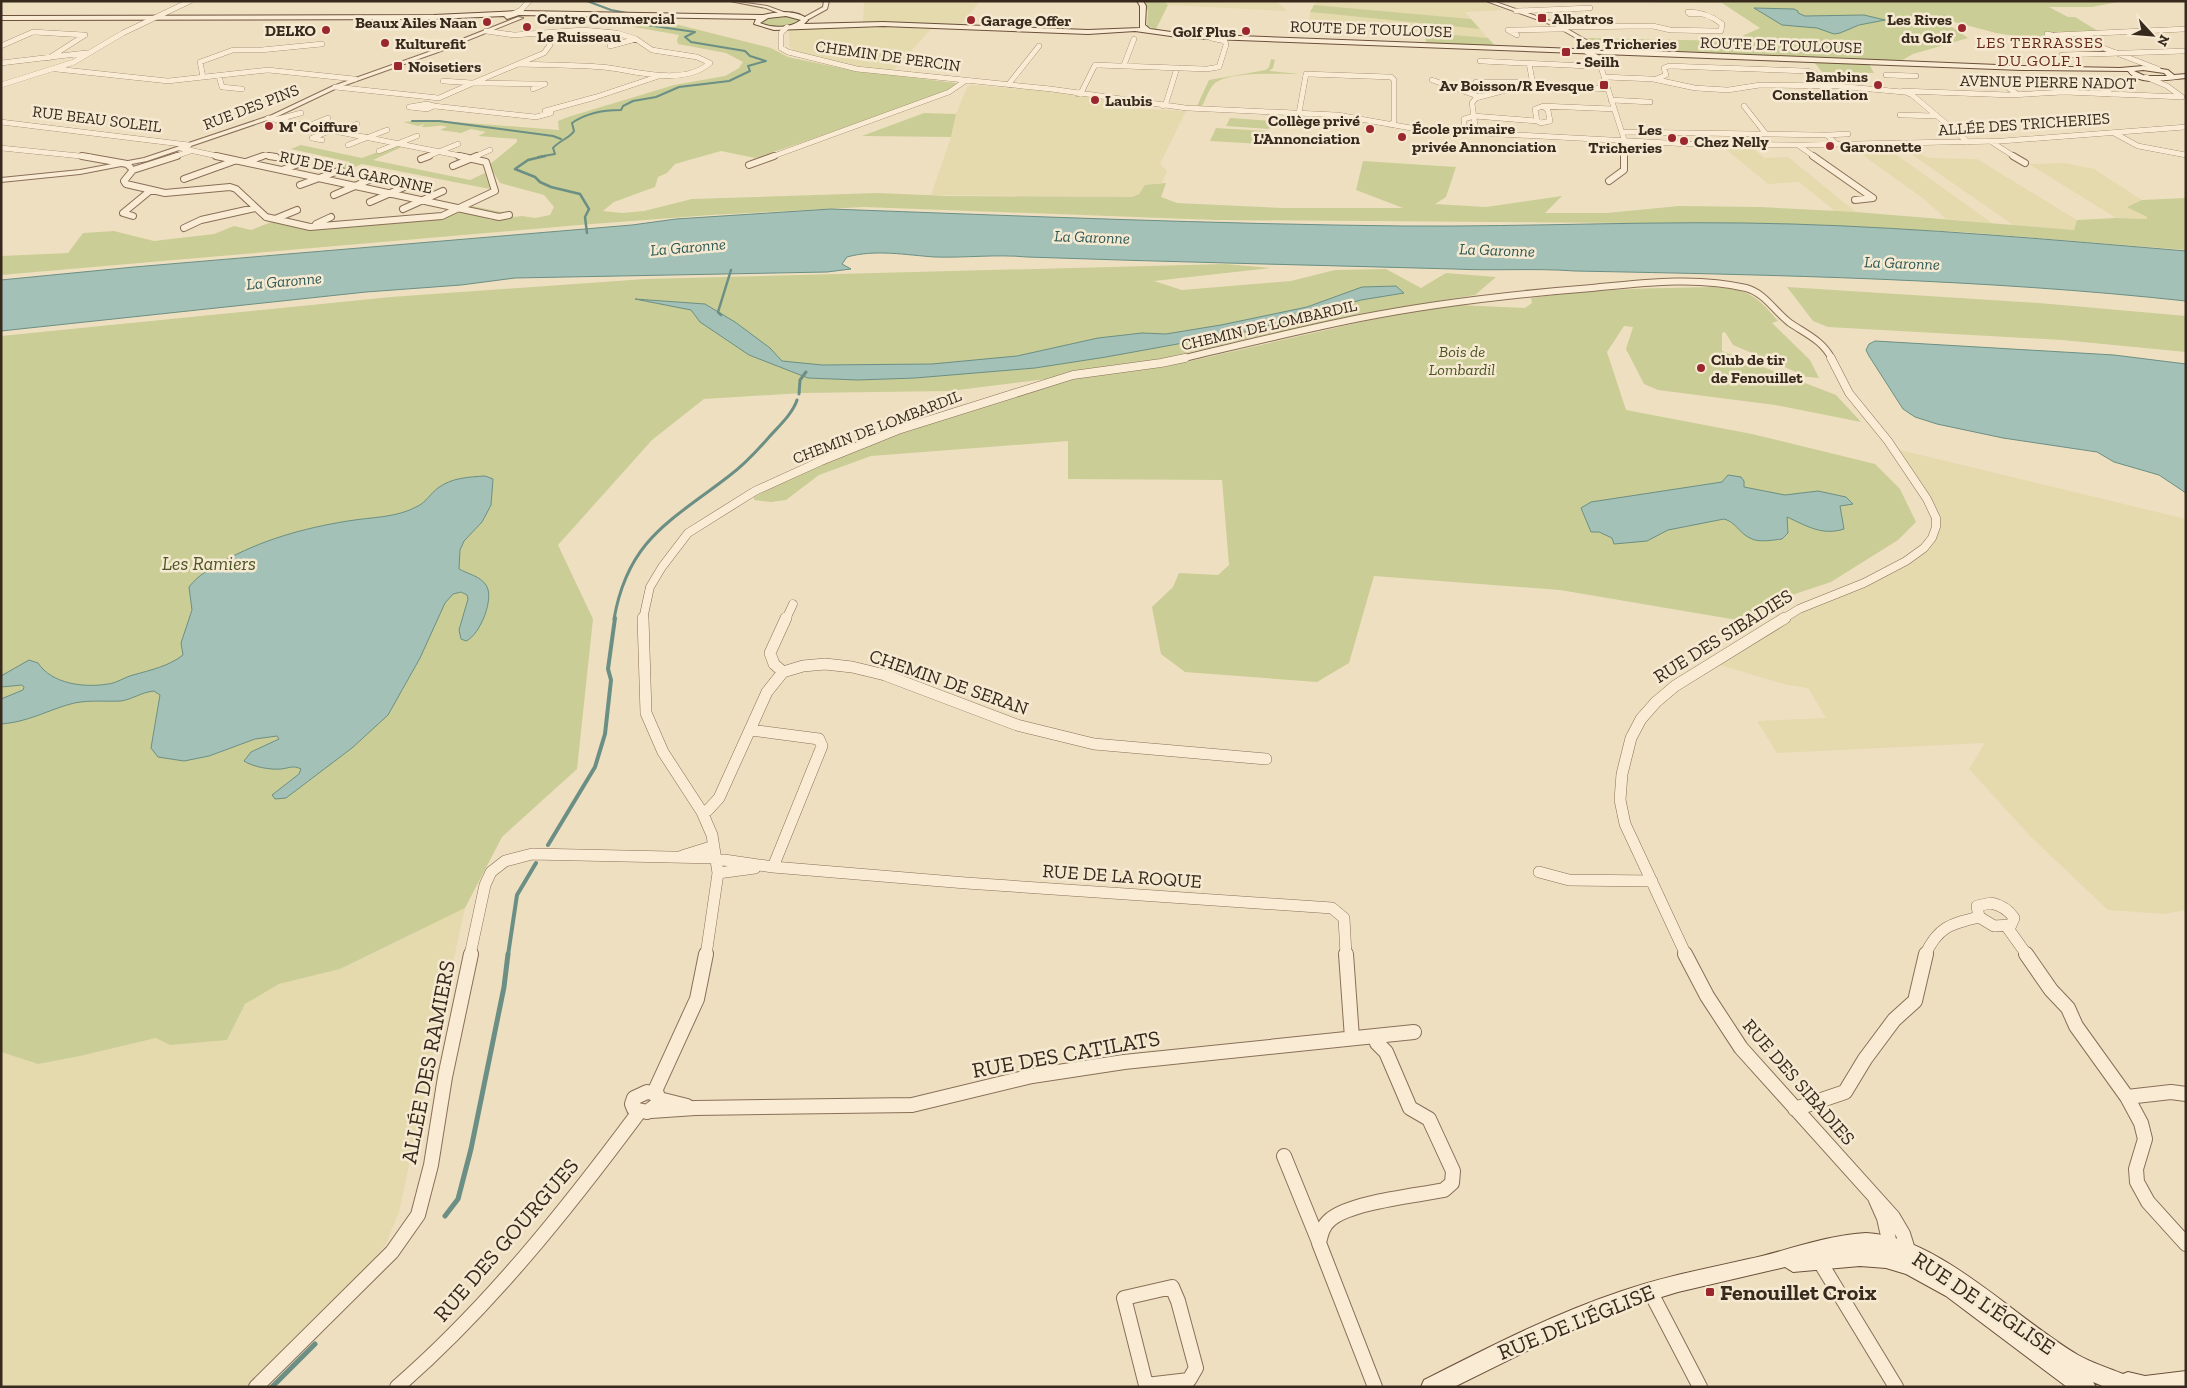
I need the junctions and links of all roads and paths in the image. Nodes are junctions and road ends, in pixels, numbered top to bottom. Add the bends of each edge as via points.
1 (190, 1) edge
2 (529, 1) edge
3 (732, 1) edge
4 (827, 1) edge
5 (1140, 1) edge
6 (1488, 1) edge
7 (758, 5) junction
8 (1590, 8) dead end
9 (821, 11) junction
10 (1516, 11) junction
11 (786, 14) junction
12 (1703, 14) dead end
13 (523, 15) junction
14 (795, 15) junction
15 (766, 16) junction
16 (1, 18) edge
17 (154, 18) junction
18 (707, 18) junction
19 (508, 19) junction
20 (805, 20) junction
21 (1141, 20) junction
22 (756, 22) junction
23 (829, 25) junction
24 (790, 27) junction
25 (771, 28) junction
26 (1563, 28) junction
27 (1129, 30) junction
28 (2186, 30) edge
29 (486, 31) junction
30 (542, 33) junction
31 (781, 33) junction
32 (1149, 33) junction
33 (2047, 34) dead end
34 (1517, 35) dead end
35 (2055, 35) junction
36 (1200, 36) junction
37 (1125, 37) junction
38 (636, 38) junction
39 (1578, 38) junction
40 (322, 44) dead end
41 (1592, 45) junction
42 (1, 46) edge
43 (292, 46) junction
44 (610, 46) dead end
45 (1039, 46) dead end
46 (1583, 49) junction
47 (1556, 50) joint
48 (2186, 51) edge
49 (88, 53) junction
50 (1603, 53) junction
51 (2119, 53) junction
52 (297, 55) dead end
53 (2062, 55) dead end
54 (61, 56) junction
55 (49, 58) junction
56 (81, 58) junction
57 (1480, 61) dead end
58 (1, 63) edge
59 (1529, 63) junction
60 (518, 64) junction
61 (1124, 65) junction
62 (1586, 66) dead end
63 (2134, 66) junction
64 (1177, 68) junction
65 (2022, 68) junction
66 (56, 69) junction
67 (2160, 70) junction
68 (2186, 75) edge
69 (219, 76) junction
70 (659, 76) junction
71 (1916, 76) dead end
72 (203, 77) junction
73 (1604, 77) junction
74 (2143, 77) junction
75 (1656, 79) junction
76 (355, 80) junction
77 (1432, 80) dead end
78 (2169, 80) junction
79 (443, 81) dead end
80 (965, 81) junction
81 (1893, 81) dead end
82 (1999, 81) dead end
83 (1476, 82) dead end
84 (473, 83) junction
85 (2095, 83) dead end
86 (1, 85) edge
87 (1008, 85) junction
88 (1534, 85) junction
89 (1829, 86) junction
90 (1898, 86) dead end
91 (335, 87) junction
92 (242, 88) dead end
93 (533, 89) dead end
94 (1608, 89) junction
95 (1904, 91) junction
96 (1912, 93) junction
97 (1078, 94) junction
98 (2017, 94) junction
99 (2111, 95) junction
100 (1480, 97) junction
101 (439, 98) junction
102 (2184, 98) edge
103 (1611, 100) junction
104 (1650, 102) dead end
105 (427, 104) junction
106 (434, 106) junction
107 (1163, 106) junction
108 (1543, 106) junction
109 (1744, 106) dead end
110 (418, 108) junction
111 (1614, 109) junction
112 (301, 113) dead end
113 (1299, 114) junction
114 (1900, 115) dead end
115 (1474, 116) junction
116 (1937, 116) junction
117 (268, 118) junction
118 (328, 118) dead end
119 (278, 120) junction
120 (1537, 121) junction
121 (1, 122) edge
122 (12, 123) junction
123 (357, 124) dead end
124 (1391, 124) junction
125 (308, 126) junction
126 (1, 127) edge
127 (2186, 128) edge
128 (387, 130) dead end
129 (335, 131) junction
130 (1464, 132) junction
131 (1622, 132) junction
132 (2113, 132) junction
133 (1476, 133) junction
134 (1766, 134) junction
135 (1848, 134) dead end
136 (1828, 135) junction
137 (417, 136) dead end
138 (368, 137) junction
139 (1624, 139) junction
140 (322, 140) dead end
141 (1990, 141) junction
142 (1968, 142) junction
143 (398, 143) junction
144 (458, 144) dead end
145 (1836, 144) junction
146 (348, 145) dead end
147 (1798, 145) junction
148 (1, 148) edge
149 (191, 148) junction
150 (490, 150) dead end
151 (379, 151) dead end
152 (440, 152) junction
153 (2186, 155) edge
154 (276, 157) dead end
155 (472, 158) junction
156 (234, 160) junction
157 (421, 160) dead end
158 (245, 162) junction
159 (304, 162) dead end
160 (2025, 163) dead end
161 (127, 164) junction
162 (749, 165) dead end
163 (453, 166) dead end
164 (133, 170) junction
165 (282, 170) junction
166 (341, 170) dead end
167 (376, 177) dead end
168 (319, 178) junction
169 (184, 179) dead end
170 (1, 180) edge
171 (1609, 181) dead end
172 (411, 184) dead end
173 (300, 186) dead end
174 (356, 186) junction
175 (151, 190) junction
176 (443, 191) dead end
177 (390, 193) junction
178 (334, 195) dead end
179 (424, 200) junction
180 (1855, 200) dead end
181 (370, 202) dead end
182 (255, 208) junction
183 (461, 208) junction
184 (403, 209) dead end
185 (297, 210) dead end
186 (509, 215) dead end
187 (133, 216) dead end
188 (331, 217) dead end
189 (275, 219) junction
190 (310, 227) junction
191 (184, 228) dead end
192 (1816, 338) joint
193 (733, 503) joint
194 (792, 604) dead end
195 (783, 672) junction
196 (751, 730) junction
197 (1266, 759) dead end
198 (702, 812) junction
199 (716, 855) junction
200 (774, 867) junction
201 (1539, 872) dead end
202 (718, 873) junction
203 (1652, 881) junction
204 (1979, 917) junction
205 (2007, 927) junction
206 (1414, 1032) dead end
207 (1376, 1036) junction
208 (1352, 1038) junction
209 (2186, 1094) edge
210 (657, 1096) junction
211 (2127, 1097) junction
212 (695, 1108) junction
213 (1795, 1108) junction
214 (645, 1111) junction
215 (1284, 1156) dead end
216 (1876, 1200) junction
217 (1320, 1243) junction
218 (2186, 1244) edge
219 (1898, 1252) junction
220 (1820, 1261) junction
221 (1650, 1291) junction
222 (2186, 1381) edge
223 (1190, 1384) edge
224 (1443, 1384) edge
225 (2118, 1385) edge
226 (2148, 1386) edge
227 (256, 1387) edge
228 (397, 1387) edge
229 (1375, 1387) edge
230 (1700, 1387) edge
231 (1896, 1387) edge
232 (2084, 1387) edge

1 - 17 street
2 - 13 street
3 - 7 street
4 - 9 street
5 - 21 main road via 1143,6
6 - 10 street
7 - 11 street
7 - 15 street via 772,11
8 - 10 street
9 - 14 street
9 - 20 street
10 - 26 street
11 - 14 main road
11 - 15 main road
12 - 26 street via 1722,24 1721,31 1670,30 1653,26
13 - 18 main road
13 - 19 main road
14 - 20 main road
15 - 18 main road
15 - 22 main road
16 - 17 main road
17 - 19 main road via 465,16
17 - 49 street
18 - 22 main road
19 - 29 street, RUE DES PINS
20 - 23 main road
20 - 24 main road
21 - 27 main road
21 - 32 main road
22 - 25 main road
23 - 24 main road
23 - 37 main road via 1088,32
24 - 25 main road
24 - 31 street
25 - 31 street
26 - 34 street via 1508,30
26 - 39 street
27 - 32 main road
27 - 37 main road
28 - 35 street
29 - 30 street via 514,35
29 - 76 street, RUE DES PINS
30 - 38 street via 597,31
30 - 60 street via 550,45 548,50
31 - 80 street, CHEMIN DE PERCIN via 780,44 784,50 806,58 876,71
32 - 36 main road, ROUTE DE TOULOUSE
32 - 37 main road
33 - 35 street
35 - 51 street
36 - 47 main road, ROUTE DE TOULOUSE
36 - 64 street via 1224,40 1226,45 1220,67
37 - 61 street
38 - 44 street
38 - 70 street via 652,50 697,57 710,63 695,72
39 - 41 street
39 - 46 street
40 - 43 street
41 - 46 main road
41 - 50 main road
42 - 55 street via 36,31 85,35
43 - 52 street
43 - 72 street via 220,53 200,62
45 - 87 street
46 - 47 main road, ROUTE DE TOULOUSE
46 - 50 main road
48 - 51 street
49 - 54 street
49 - 56 street
50 - 65 main road, ROUTE DE TOULOUSE
50 - 73 street
51 - 53 street
51 - 63 street
54 - 55 street
54 - 56 street
55 - 58 street
56 - 66 street
57 - 59 street
59 - 62 street
59 - 88 street
60 - 70 street via 603,68
60 - 84 street
61 - 64 street
61 - 97 street via 1096,65
63 - 65 main road, ROUTE DE TOULOUSE
63 - 67 main road, ROUTE DE TOULOUSE
63 - 74 main road via 2133,73
64 - 107 street
65 - 74 main road, ROUTE DE TOULOUSE
66 - 72 street via 168,81
66 - 86 street
67 - 68 main road
67 - 78 main road via 2170,73
68 - 78 main road
69 - 72 street
69 - 76 street via 268,70
69 - 92 street via 222,87
70 - 106 street via 536,117
71 - 81 street via 1885,75
73 - 75 street, AVENUE PIERRE NADOT
73 - 94 street
74 - 78 main road, ROUTE DE TOULOUSE
75 - 89 street, AVENUE PIERRE NADOT via 1688,88 1722,90 1760,85
75 - 89 street via 1666,75 1664,68 1669,66 1724,67 1808,71
76 - 91 street, RUE DES PINS
77 - 100 street
78 - 102 street
79 - 84 street
80 - 87 street, CHEMIN DE PERCIN
80 - 162 street via 949,92
82 - 98 street
83 - 88 street
84 - 93 street via 545,84
84 - 101 street
85 - 99 street
87 - 97 street, CHEMIN DE PERCIN
88 - 94 street
88 - 100 street
89 - 95 street, AVENUE PIERRE NADOT
90 - 95 street
91 - 101 street
91 - 117 street, RUE DES PINS
94 - 103 street
95 - 96 street, AVENUE PIERRE NADOT
96 - 98 street, AVENUE PIERRE NADOT
96 - 116 street
97 - 107 street, CHEMIN DE PERCIN
98 - 99 street, AVENUE PIERRE NADOT
99 - 102 street, AVENUE PIERRE NADOT
100 - 115 street via 1473,101
101 - 105 street
103 - 104 street
103 - 111 street
105 - 106 street
105 - 110 street
105 - 110 street via 410,107
106 - 110 street
107 - 113 street, CHEMIN DE PERCIN
108 - 111 street
108 - 120 street via 1535,109
108 - 120 street via 1548,110 1550,121
109 - 134 street
111 - 131 street
112 - 119 street
113 - 124 street, CHEMIN DE PERCIN via 1349,116
113 - 124 street via 1304,76 1308,74 1390,76 1394,80 1394,121
114 - 116 street
115 - 120 street
115 - 130 street via 1464,119
115 - 133 street
116 - 142 street
117 - 119 street
117 - 149 street, RUE DES PINS
118 - 125 street
119 - 125 street
121 - 122 street, RUE BEAU SOLEIL
122 - 126 street
122 - 149 street, RUE BEAU SOLEIL
123 - 129 street
124 - 130 street, CHEMIN DE PERCIN via 1422,130
125 - 129 street
127 - 132 street, ALLÉE DES TRICHERIES
128 - 138 street
129 - 138 street
129 - 140 street via 312,138
130 - 133 street, CHEMIN DE PERCIN
131 - 134 street
131 - 139 street
132 - 141 street, ALLÉE DES TRICHERIES
132 - 153 street via 2138,146
133 - 139 street, CHEMIN DE PERCIN
134 - 136 street
135 - 136 street
136 - 145 street
137 - 143 street
138 - 143 street
138 - 146 street
139 - 147 street, ALLÉE DES TRICHERIES via 1688,144
139 - 171 street via 1624,170
141 - 142 street, ALLÉE DES TRICHERIES
141 - 160 street
142 - 145 street, ALLÉE DES TRICHERIES
143 - 151 street
143 - 152 street
144 - 152 street
145 - 147 street, ALLÉE DES TRICHERIES
147 - 180 street via 1873,198
148 - 161 street via 85,156
149 - 156 street, RUE DE LA GARONNE
149 - 161 street, RUE DES PINS via 180,148
149 - 164 street, RUE DES PINS
150 - 155 street
152 - 155 street
152 - 157 street
154 - 158 street, RUE DE LA GARONNE via 265,155
155 - 163 street
155 - 183 street via 486,162 495,191
156 - 158 street, RUE DE LA GARONNE
156 - 169 street
158 - 165 street, RUE DE LA GARONNE
159 - 165 street
161 - 164 street
161 - 170 street, RUE DES PINS
164 - 175 street via 124,181 126,184
165 - 168 street, RUE DE LA GARONNE
166 - 168 street
167 - 174 street
168 - 173 street
168 - 174 street, RUE DE LA GARONNE
172 - 177 street
174 - 177 street, RUE DE LA GARONNE
174 - 178 street
175 - 182 street via 165,193 230,187
175 - 187 street via 123,213
176 - 179 street
177 - 179 street, RUE DE LA GARONNE
177 - 181 street
179 - 183 street, RUE DE LA GARONNE
179 - 184 street
182 - 189 street via 266,217
182 - 191 street via 201,220
183 - 186 street, RUE DE LA GARONNE via 499,217
183 - 190 street via 438,216
185 - 189 street
188 - 190 street
189 - 190 street
192 - 193 street, CHEMIN DE LOMBARDIL via 1790,322 1760,294 1721,284 1600,286 1445,304 1361,318 1161,363 1073,374 898,430 821,461
192 - 203 street, RUE DES SIBADIES via 1828,351 1849,393 1888,441 1927,499 1936,518 1936,527 1924,548 1906,561 1864,583 1799,609 1675,686 1641,719 1631,738 1622,774 1620,800 1625,824
193 - 198 street, RUE DES GOURGUES via 688,533 662,567 650,587 642,624 646,712 663,752
194 - 195 street via 770,653 774,666
195 - 196 street via 767,692
195 - 197 street, CHEMIN DE SERAN via 803,666 852,667 885,675 1017,725 1094,744
196 - 198 street via 719,798
196 - 200 street via 819,739 822,746
198 - 199 street, RUE DES GOURGUES
199 - 200 street, RUE DE LA ROQUE
199 - 202 street, RUE DES GOURGUES
199 - 227 street, ALLÉE DES RAMIERS via 707,859 532,854 505,861 491,872 418,1215 392,1252
200 - 202 street, RUE DE LA ROQUE
200 - 208 street, RUE DE LA ROQUE via 966,884 1332,908 1344,918
201 - 203 street via 1569,880
202 - 210 street, RUE DES GOURGUES via 704,969 696,999
203 - 213 street, RUE DES SIBADIES via 1726,1029
204 - 205 street via 1996,927
204 - 205 street via 1976,909 1980,904 1997,904 2012,914 2014,922
204 - 213 street via 1952,924 1933,938 1924,958 1915,1002 1894,1020 1845,1092
205 - 211 street via 2051,990 2068,1008 2076,1026
206 - 207 street, RUE DES CATILATS
207 - 208 street, RUE DES CATILATS
207 - 217 street via 1410,1108 1428,1119 1453,1171 1452,1182 1444,1190 1346,1209 1329,1220 1321,1231
208 - 212 street, RUE DES CATILATS via 1096,1066 1032,1076 912,1105
209 - 211 street via 2170,1092
210 - 212 street, RUE DES CATILATS
210 - 214 street, RUE DES GOURGUES via 658,1104
210 - 214 street via 648,1092 634,1098 634,1109
211 - 218 street via 2141,1123 2145,1139 2136,1169 2137,1182 2148,1202
212 - 214 street, RUE DES CATILATS
213 - 216 street, RUE DES SIBADIES
214 - 228 street, RUE DES GOURGUES via 497,1288 449,1340
215 - 217 street
216 - 219 street, RUE DES SIBADIES
216 - 219 street, RUE DES SIBADIES via 1893,1217 1903,1234
217 - 229 street
219 - 220 main road, RUE DE L'ÉGLISE
219 - 225 main road, RUE DE L'ÉGLISE via 1960,1283 2071,1362
219 - 232 main road, RUE DE L'ÉGLISE
220 - 221 main road, RUE DE L'ÉGLISE via 1755,1266
220 - 231 street
221 - 224 main road, RUE DE L'ÉGLISE via 1501,1350
221 - 230 street
222 - 226 main road
223 - 223 street via 1196,1368 1172,1287 1124,1298 1146,1385
225 - 226 main road via 2137,1382

